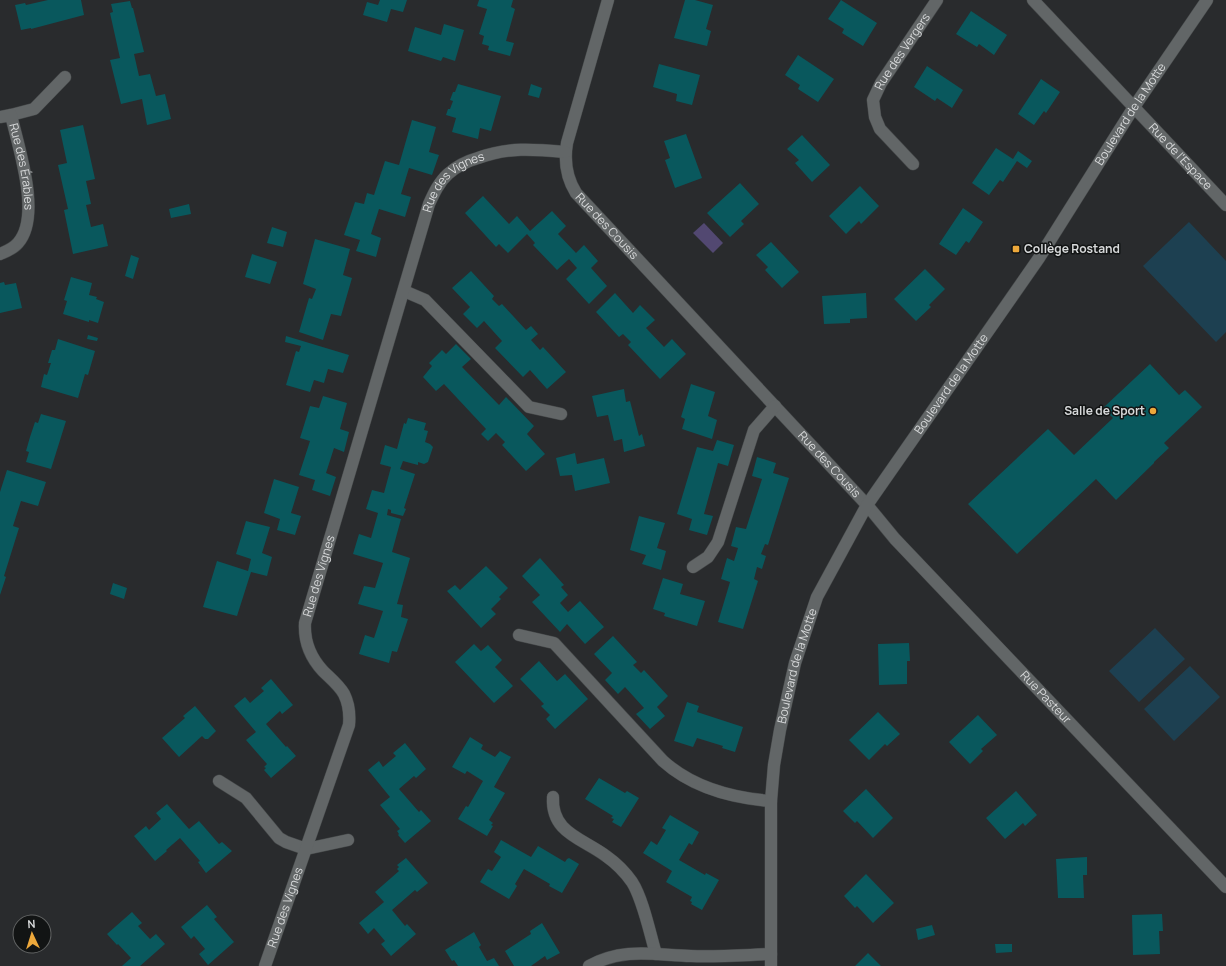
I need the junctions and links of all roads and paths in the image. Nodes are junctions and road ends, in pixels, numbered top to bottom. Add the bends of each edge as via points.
1 (608, 0) edge
2 (937, 0) edge
3 (1033, 0) edge
4 (1207, 0) edge
5 (65, 77) dead end
6 (1134, 107) junction
7 (5, 116) edge
8 (565, 152) junction
9 (914, 164) dead end
10 (1226, 205) edge
11 (0, 254) edge
12 (404, 291) junction
13 (775, 406) junction
14 (561, 414) dead end
15 (867, 505) junction
16 (693, 567) dead end
17 (519, 635) dead end
18 (219, 780) dead end
19 (553, 797) dead end
20 (771, 801) junction
21 (348, 840) dead end
22 (306, 849) junction
23 (1226, 887) edge
24 (656, 954) junction
25 (771, 960) edge
26 (692, 961) edge
27 (265, 966) edge
28 (589, 966) edge

1 - 8 street, Rue des Cousis
2 - 9 street, Rue des Vergers via 881,83 873,100 875,117 880,129
3 - 6 street
4 - 6 street, Boulevard de la Motte
5 - 7 street, Rue des Érables via 34,110
6 - 10 street, Rue de l'Espace
6 - 15 street, Boulevard de la Motte via 1039,258
7 - 11 street, Rue des Érables via 27,184 29,207 28,222 23,236 10,250
8 - 12 street, Rue des Vignes via 530,149 494,152 468,161 448,174 429,204
8 - 13 street, Rue des Cousis via 567,174 576,193
12 - 14 street via 425,300 529,406
12 - 22 street, Rue des Vignes via 305,623 304,633 310,652 344,694 350,718 348,732
13 - 15 street, Rue des Cousis
13 - 16 street via 754,430 718,542 708,557
15 - 20 street, Boulevard de la Motte via 817,597 795,663 780,730
15 - 23 street, Rue Pasteur via 895,539
17 - 20 street via 554,643 678,774 712,790
18 - 22 street via 246,798 279,838
19 - 24 street via 552,808 556,820 566,830 616,863 632,883 641,903
20 - 25 street, Boulevard de la Motte
21 - 22 street
22 - 27 street, Rue des Vignes
24 - 26 street, Boulevard de la Motte
24 - 28 street, Boulevard de la Motte via 617,955
25 - 26 street, Boulevard de la Motte

